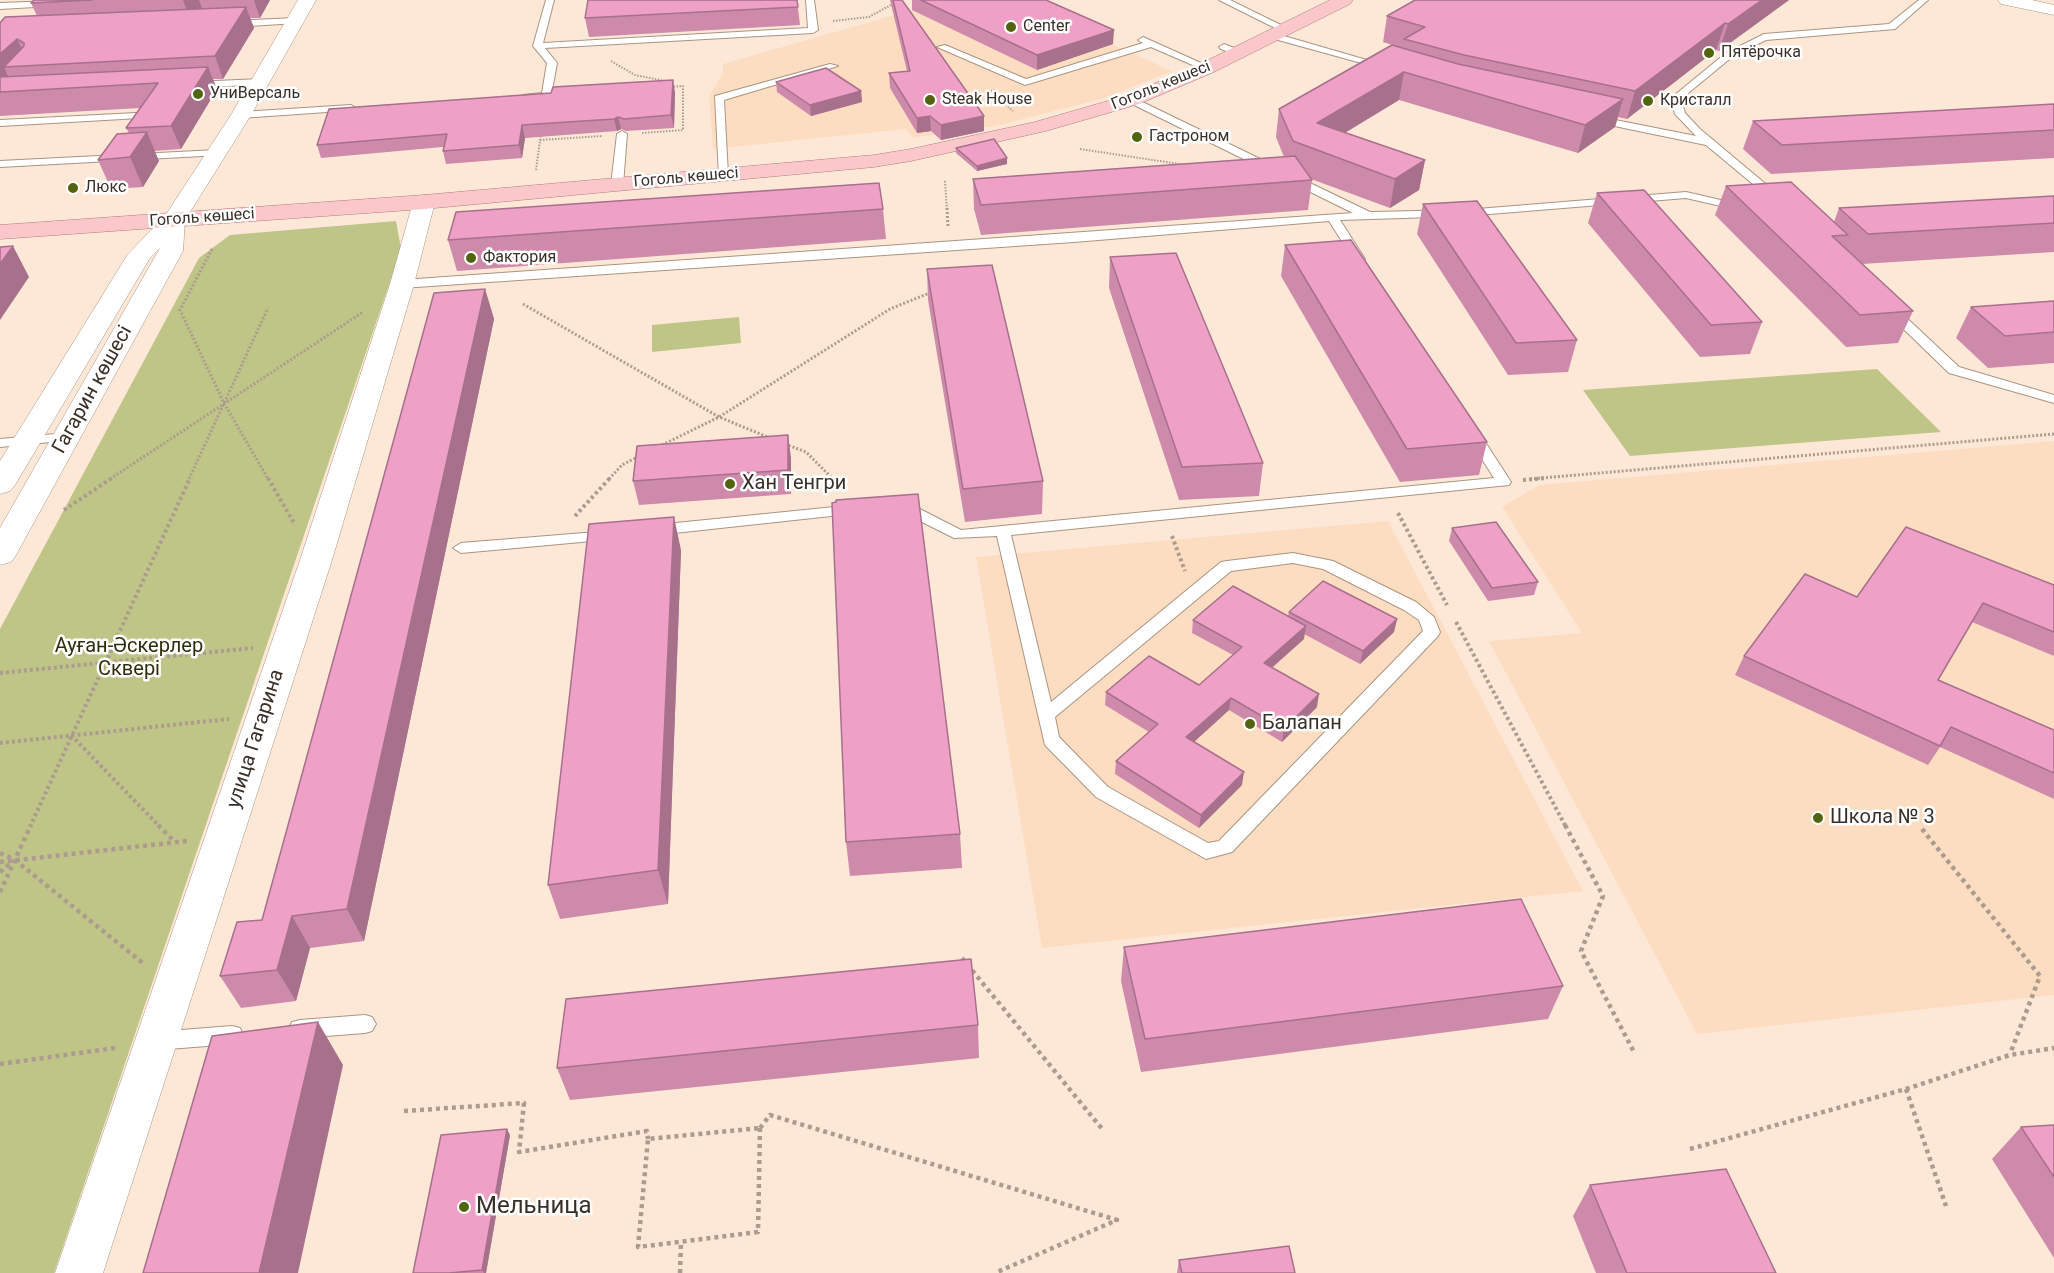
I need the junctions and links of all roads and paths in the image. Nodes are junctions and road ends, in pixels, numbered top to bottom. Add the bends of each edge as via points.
1 (307, 0) edge
2 (550, 0) edge
3 (810, 0) edge
4 (900, 0) edge
5 (1223, 0) edge
6 (1344, 0) edge
7 (1924, 0) edge
8 (2007, 0) edge
9 (0, 6) edge
10 (52, 10) dead end
11 (2054, 10) edge
12 (295, 21) junction
13 (812, 23) junction
14 (218, 25) edge
15 (1280, 33) junction
16 (579, 43) junction
17 (538, 45) junction
18 (942, 47) dead end
19 (833, 66) dead end
20 (1207, 68) junction
21 (1402, 71) edge
22 (261, 82) junction
23 (1019, 82) junction
24 (179, 86) edge
25 (676, 87) junction
26 (664, 88) edge
27 (546, 96) junction
28 (511, 98) edge
29 (1132, 100) junction
30 (357, 108) edge
31 (1014, 113) dead end
32 (241, 116) junction
33 (1584, 116) edge
34 (0, 123) edge
35 (129, 124) edge
36 (622, 134) junction
37 (540, 140) junction
38 (1711, 143) junction
39 (1080, 149) dead end
40 (217, 153) junction
41 (0, 164) edge
42 (1186, 165) edge
43 (536, 170) dead end
44 (723, 175) junction
45 (945, 182) dead end
46 (616, 185) junction
47 (424, 202) junction
48 (1367, 216) junction
49 (1332, 218) junction
50 (174, 220) junction
51 (0, 232) edge
52 (949, 246) junction
53 (212, 249) dead end
54 (1364, 266) edge
55 (402, 284) junction
56 (1878, 297) edge
57 (523, 304) dead end
58 (268, 308) dead end
59 (366, 310) dead end
60 (2054, 400) edge
61 (224, 403) junction
62 (719, 417) junction
63 (1466, 423) edge
64 (2054, 434) edge
65 (66, 437) junction
66 (773, 439) edge
67 (27, 440) junction
68 (0, 443) edge
69 (784, 444) edge
70 (660, 446) edge
71 (641, 456) edge
72 (1504, 482) junction
73 (0, 485) edge
74 (1388, 494) junction
75 (873, 509) junction
76 (64, 510) dead end
77 (1165, 515) junction
78 (297, 529) dead end
79 (646, 531) edge
80 (1003, 531) junction
81 (622, 534) edge
82 (553, 541) junction
83 (460, 548) dead end
84 (0, 555) edge
85 (1193, 594) junction
86 (255, 648) dead end
87 (105, 663) junction
88 (0, 674) edge
89 (1046, 715) junction
90 (231, 719) dead end
91 (72, 735) junction
92 (0, 743) edge
93 (1922, 829) dead end
94 (192, 840) dead end
95 (174, 842) junction
96 (0, 853) edge
97 (15, 860) junction
98 (0, 862) edge
99 (0, 872) edge
100 (0, 892) edge
101 (962, 958) edge
102 (147, 967) dead end
103 (365, 1024) dead end
104 (284, 1031) edge
105 (249, 1034) edge
106 (156, 1041) junction
107 (120, 1047) dead end
108 (2054, 1048) edge
109 (1635, 1054) dead end
110 (2010, 1055) junction
111 (0, 1064) edge
112 (1906, 1089) junction
113 (404, 1111) dead end
114 (760, 1128) junction
115 (1103, 1130) dead end
116 (648, 1139) junction
117 (1690, 1149) dead end
118 (1946, 1206) dead end
119 (681, 1241) junction
120 (79, 1273) edge
121 (680, 1273) edge
122 (996, 1273) edge

1 - 12 street, Гагарин көшесі
2 - 17 lane
3 - 13 lane
4 - 13 path via 869,17
5 - 15 lane
6 - 15 main road, Гоголь көшесі
7 - 38 lane via 1892,27 1764,37 1729,55 1676,98 1680,114
8 - 11 street
9 - 10 lane via 59,2
12 - 14 lane
12 - 22 street, Гагарин көшесі
13 - 16 lane via 813,30
15 - 20 main road, Гоголь көшесі via 1231,50
15 - 21 lane
16 - 17 lane
16 - 25 path via 635,75
17 - 27 lane via 552,63
18 - 23 lane
19 - 44 lane via 719,98
20 - 23 lane via 1147,42 1030,82
20 - 29 main road, Гоголь көшесі
22 - 24 lane
22 - 32 street, Гагарин көшесі
23 - 31 path via 991,91
25 - 26 path
25 - 36 path via 683,86 683,130
27 - 28 lane
27 - 37 path
29 - 44 main road, Гоголь көшесі via 1039,128 911,155
29 - 48 lane
30 - 32 lane
32 - 40 street, Гагарин көшесі
33 - 38 lane
34 - 35 lane via 136,116
36 - 37 path
36 - 46 lane
37 - 43 path
38 - 48 lane via 1780,203 1725,204 1686,195 1465,213
39 - 42 path
40 - 41 lane via 106,154
40 - 50 street, Гагарин көшесі
44 - 46 main road, Гоголь көшесі
45 - 52 path
46 - 47 main road, Гоголь көшесі
47 - 50 main road, Гоголь көшесі
47 - 55 street, улица Гагарина
48 - 49 lane
49 - 52 lane
49 - 54 lane
50 - 51 main road, Гоголь көшесі
50 - 65 street, Гагарин көшесі via 171,251
50 - 67 street, Гагарин көшесі via 140,254
52 - 55 lane
52 - 62 path via 952,284 890,309
53 - 61 path via 180,310
55 - 106 street, улица Гагарина via 316,560
56 - 60 lane via 1954,370
57 - 62 path
58 - 61 path
59 - 61 path
61 - 76 path
61 - 78 path
61 - 87 path
62 - 66 path
62 - 70 path
63 - 72 lane
64 - 72 path
65 - 67 lane
65 - 84 street, Гагарин көшесі
67 - 68 lane
67 - 73 street, Гагарин көшесі
69 - 75 path via 806,452
71 - 82 path via 622,465
72 - 74 lane
74 - 77 lane
74 - 109 path via 1603,896 1581,951
75 - 79 lane
75 - 80 lane via 905,507 959,535
77 - 80 lane
77 - 85 path
80 - 89 lane
81 - 82 lane
82 - 83 lane
85 - 89 lane
85 - 89 lane via 1227,567 1293,558 1327,565 1410,606 1426,617 1432,632 1225,847 1206,850 1102,792 1051,740
86 - 87 path
87 - 88 path
87 - 91 path
90 - 91 path
91 - 92 path
91 - 95 path
91 - 97 path
93 - 110 path via 2040,976
94 - 95 path
95 - 97 path
96 - 97 path
97 - 98 path
97 - 99 path
97 - 100 path
97 - 102 path
101 - 115 path
103 - 104 lane
105 - 106 lane
106 - 120 street, улица Гагарина
107 - 111 path
108 - 110 path
110 - 112 path
112 - 117 path
112 - 118 path
113 - 116 path via 524,1103 519,1152 646,1131
114 - 116 path
114 - 119 path via 758,1232
114 - 122 path via 770,1114 1117,1220
116 - 119 path via 638,1247
119 - 121 path

